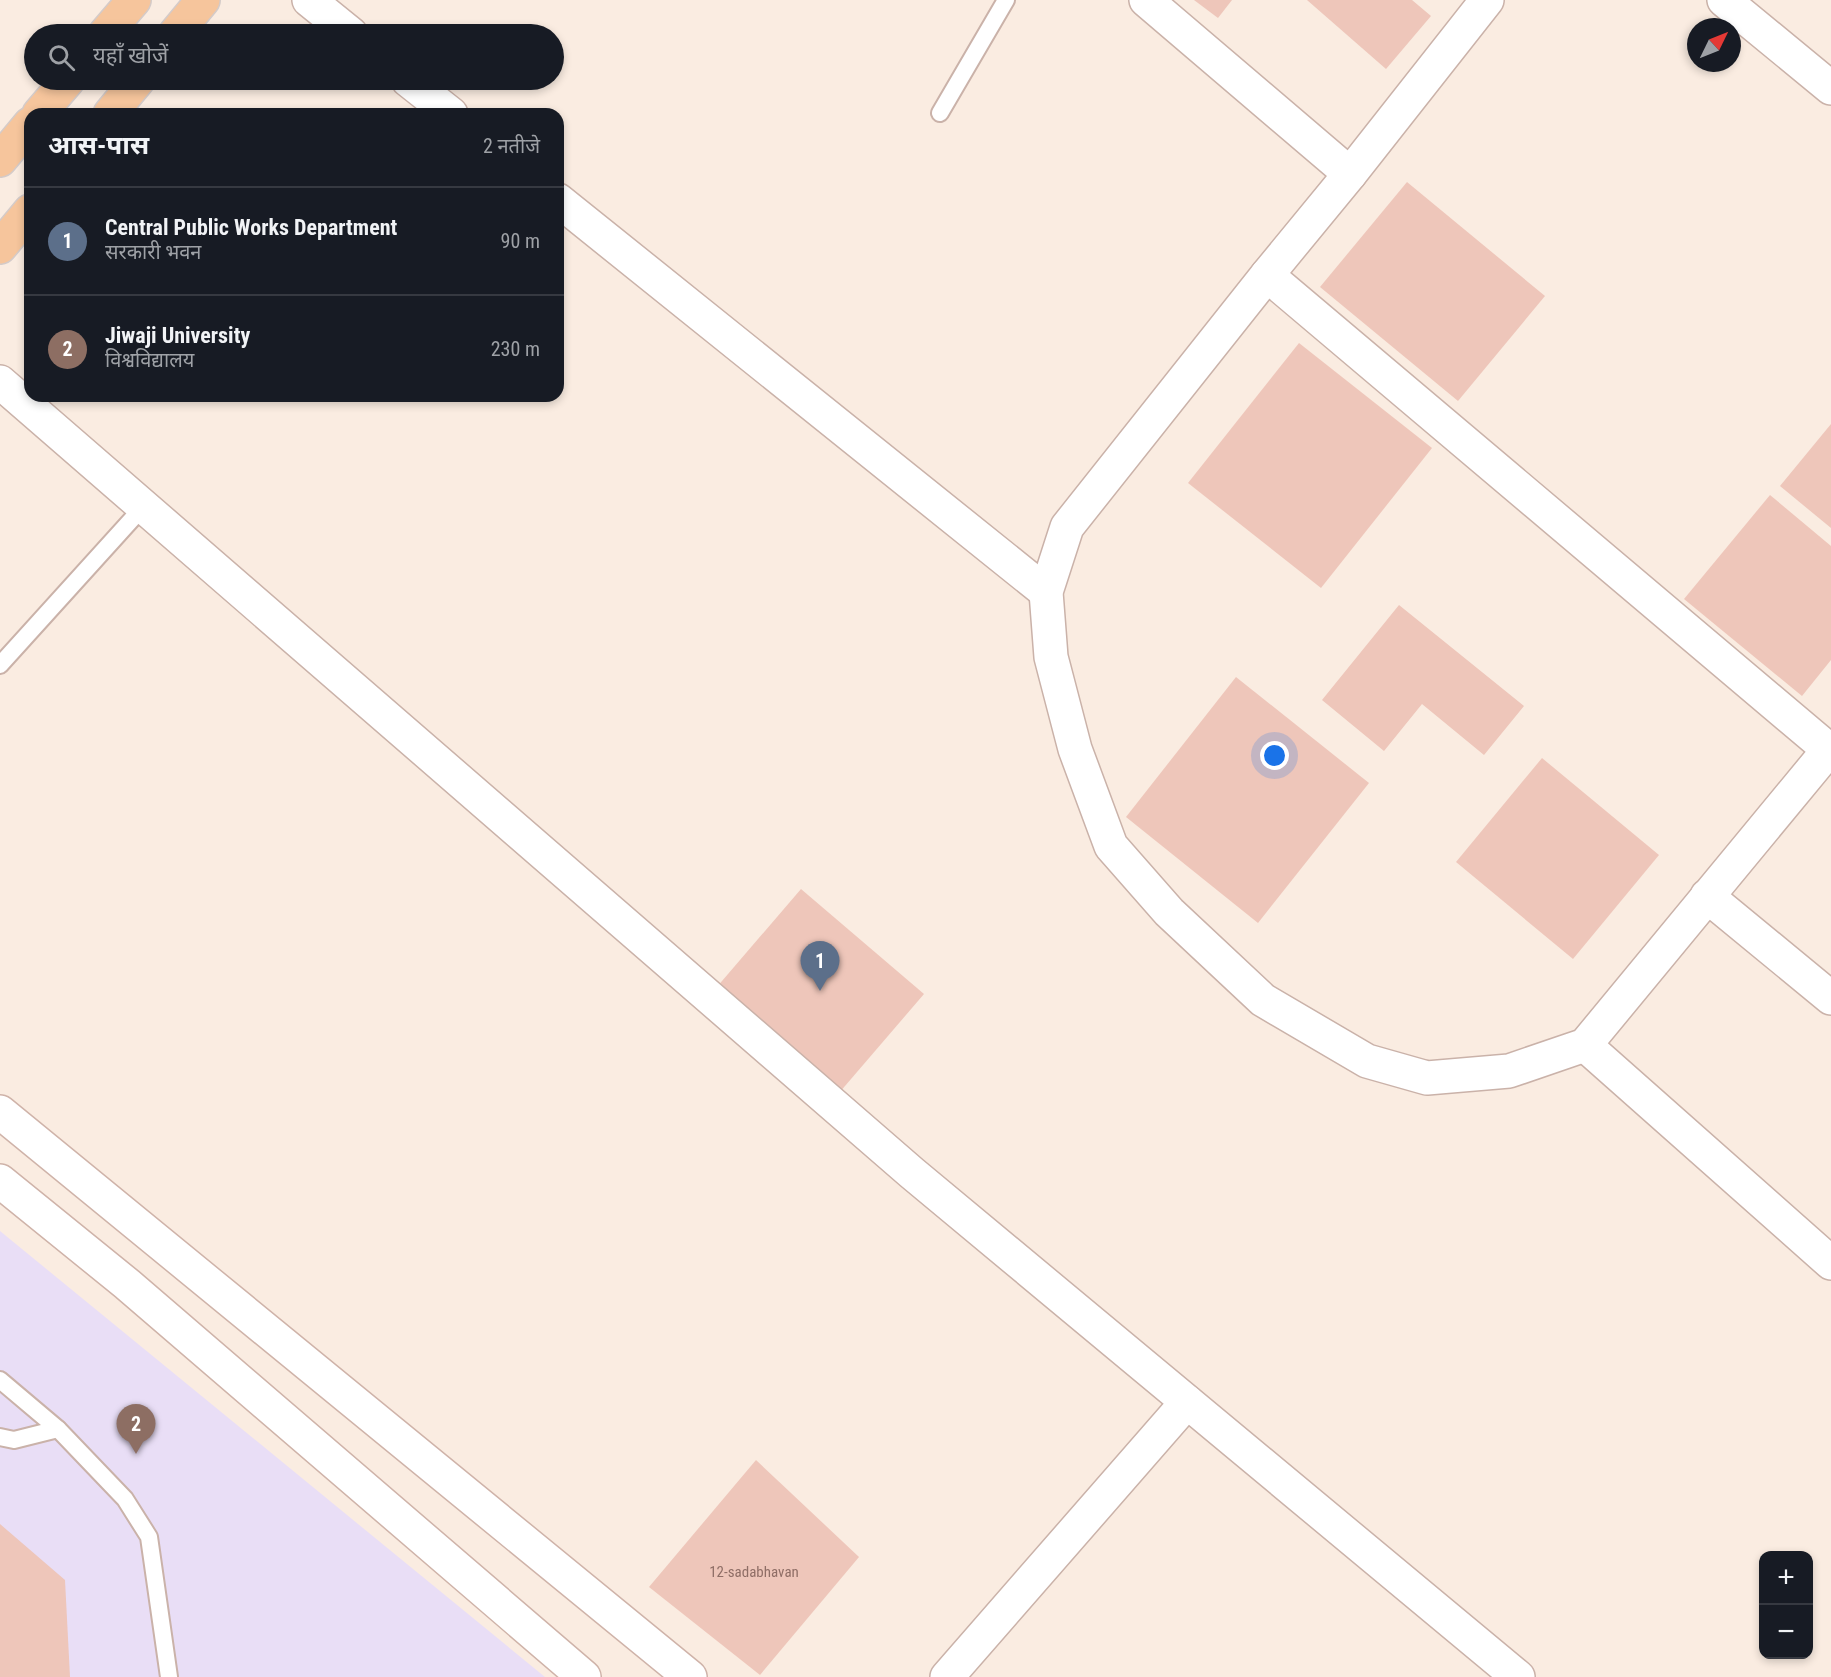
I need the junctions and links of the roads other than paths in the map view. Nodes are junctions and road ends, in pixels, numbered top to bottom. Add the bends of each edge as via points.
1 (134, 0) edge
2 (204, 0) edge
3 (309, 0) edge
4 (1006, 0) edge
5 (1146, 0) edge
6 (1486, 0) edge
7 (1724, 0) edge
8 (114, 24) edge
9 (184, 24) edge
10 (339, 24) edge
11 (1831, 88) edge
12 (59, 90) edge
13 (130, 90) edge
14 (420, 90) edge
15 (44, 108) edge
16 (115, 108) edge
17 (443, 108) edge
18 (940, 113) dead end
19 (24, 131) edge
20 (0, 160) edge
21 (1350, 174) junction
22 (564, 205) edge
23 (24, 218) edge
24 (0, 247) edge
25 (1268, 275) junction
26 (0, 382) edge
27 (143, 507) junction
28 (1046, 592) junction
29 (0, 665) edge
30 (1830, 748) edge
31 (1707, 896) junction
32 (1831, 998) edge
33 (1584, 1045) junction
34 (0, 1112) edge
35 (0, 1181) edge
36 (1831, 1263) edge
37 (0, 1380) edge
38 (1188, 1402) junction
39 (58, 1429) junction
40 (0, 1437) edge
41 (169, 1677) edge
42 (584, 1677) edge
43 (690, 1677) edge
44 (947, 1677) edge
45 (1518, 1677) edge

1 - 8 main road
2 - 9 main road
3 - 10 street
4 - 18 lane
5 - 21 street
6 - 21 street
7 - 11 street
12 - 15 main road
13 - 16 main road
14 - 17 street
19 - 20 main road
21 - 25 street
22 - 28 street
23 - 24 main road
25 - 28 street via 1067,527
25 - 30 street
26 - 27 street
27 - 29 lane
27 - 38 street via 912,1173
28 - 33 street via 1051,657 1076,749 1111,846 1169,912 1263,1000 1367,1061 1427,1078 1509,1071
30 - 31 street
31 - 32 street
31 - 33 street
33 - 36 street
34 - 43 street
35 - 42 street via 127,1284
37 - 39 lane
38 - 44 street
38 - 45 street
39 - 40 lane via 14,1440
39 - 41 lane via 125,1498 149,1537

